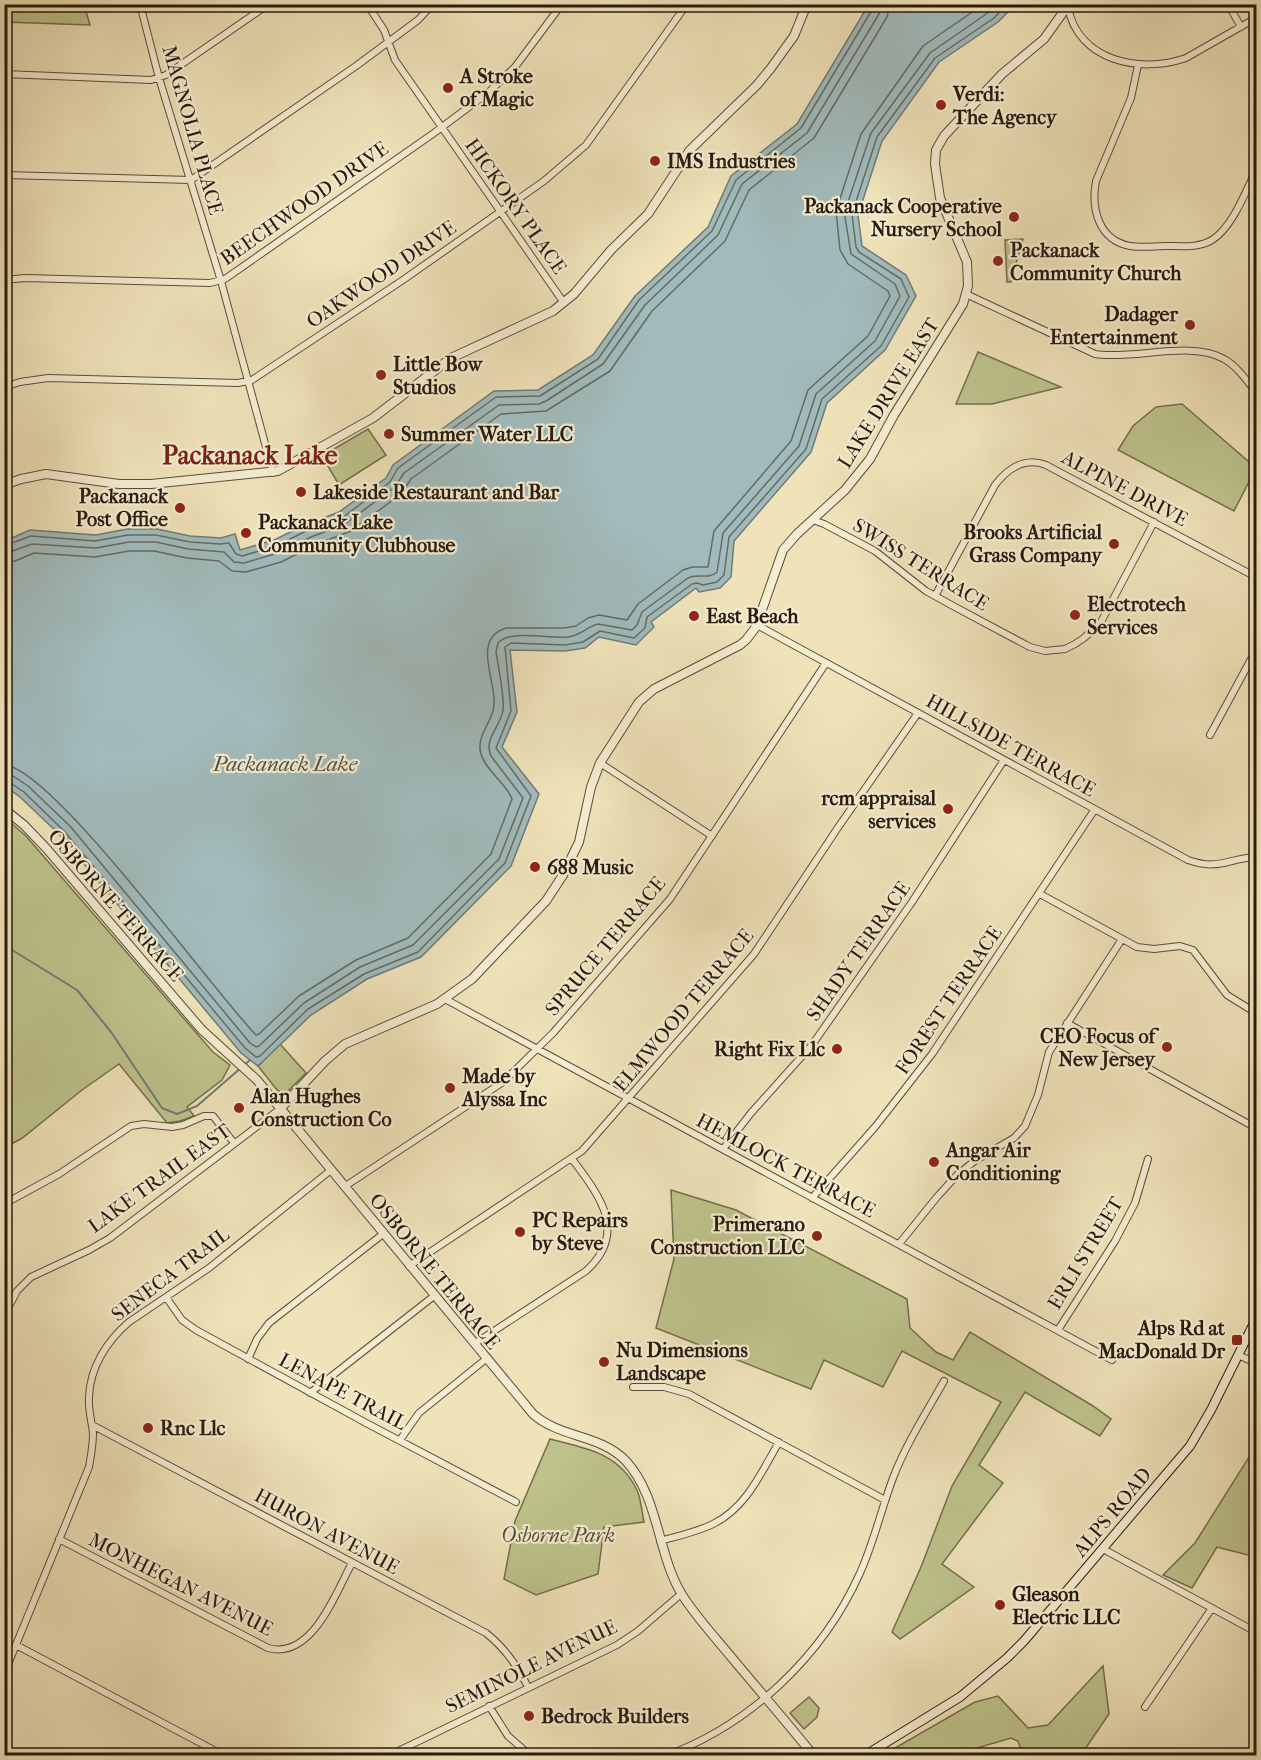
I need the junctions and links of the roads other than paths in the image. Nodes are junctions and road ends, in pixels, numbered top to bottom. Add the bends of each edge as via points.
1 (140, 4) edge
2 (269, 4) edge
3 (367, 4) edge
4 (433, 4) edge
5 (562, 4) edge
6 (687, 4) edge
7 (807, 4) edge
8 (1228, 4) edge
9 (1068, 6) edge
10 (1257, 18) edge
11 (1241, 27) junction
12 (389, 42) junction
13 (1138, 65) junction
14 (4, 74) edge
15 (159, 78) junction
16 (441, 127) junction
17 (1257, 170) edge
18 (4, 175) edge
19 (191, 180) junction
20 (501, 213) junction
21 (4, 280) edge
22 (220, 281) junction
23 (966, 294) junction
24 (564, 303) junction
25 (1257, 376) edge
26 (248, 381) junction
27 (1249, 382) junction
28 (4, 387) edge
29 (1257, 392) edge
30 (273, 472) junction
31 (4, 485) edge
32 (813, 520) junction
33 (1154, 522) junction
34 (1257, 577) edge
35 (935, 596) junction
36 (757, 625) junction
37 (1257, 650) edge
38 (826, 663) junction
39 (918, 713) junction
40 (1210, 735) dead end
41 (1004, 760) junction
42 (600, 763) junction
43 (4, 809) edge
44 (1095, 809) junction
45 (712, 836) junction
46 (1257, 857) edge
47 (1040, 894) junction
48 (1122, 939) junction
49 (445, 999) junction
50 (1257, 1013) edge
51 (1067, 1023) junction
52 (538, 1049) junction
53 (629, 1099) junction
54 (280, 1109) junction
55 (1257, 1128) edge
56 (234, 1143) junction
57 (723, 1149) junction
58 (572, 1159) junction
59 (1148, 1159) dead end
60 (331, 1170) junction
61 (345, 1187) junction
62 (812, 1198) junction
63 (4, 1204) edge
64 (383, 1234) junction
65 (899, 1244) junction
66 (409, 1266) junction
67 (434, 1296) junction
68 (166, 1297) junction
69 (4, 1316) edge
70 (1257, 1319) edge
71 (1058, 1330) junction
72 (474, 1344) junction
73 (1238, 1355) junction
74 (248, 1359) junction
75 (486, 1359) junction
76 (1112, 1360) dead end
77 (1257, 1363) edge
78 (944, 1381) dead end
79 (633, 1387) dead end
80 (310, 1393) junction
81 (92, 1425) junction
82 (400, 1440) junction
83 (779, 1442) junction
84 (885, 1500) junction
85 (516, 1502) dead end
86 (59, 1539) junction
87 (660, 1540) junction
88 (1103, 1549) junction
89 (352, 1563) junction
90 (681, 1594) junction
91 (1212, 1608) junction
92 (1257, 1632) edge
93 (16, 1645) junction
94 (4, 1674) edge
95 (528, 1687) junction
96 (765, 1697) junction
97 (489, 1706) junction
98 (1145, 1707) dead end
99 (1257, 1749) edge
100 (225, 1755) edge
101 (388, 1755) edge
102 (531, 1755) edge
103 (665, 1755) edge
104 (814, 1755) edge
105 (864, 1755) edge
106 (1252, 1755) edge

1 - 15 street, MAGNOLIA PLACE
2 - 15 street
3 - 12 street, HICKORY PLACE
4 - 12 street
5 - 16 street, BEECHWOOD DRIVE via 503,80
6 - 20 street, OAKWOOD DRIVE via 586,145
7 - 24 street via 794,36 771,68 690,150 648,214
8 - 11 street
9 - 13 street via 1072,24 1095,48 1119,61
9 - 23 street, LAKE DRIVE EAST via 1044,39 1002,74 944,136 936,150 939,198 967,262
10 - 11 street
11 - 13 street via 1186,58 1161,65
12 - 16 street, HICKORY PLACE via 395,60
12 - 19 street
13 - 17 street via 1131,98 1094,192 1095,213 1110,237 1139,247 1196,246 1211,241 1230,221
14 - 15 street
15 - 19 street, MAGNOLIA PLACE
16 - 20 street, HICKORY PLACE
16 - 22 street, BEECHWOOD DRIVE
18 - 19 street
19 - 22 street, MAGNOLIA PLACE
20 - 24 street, HICKORY PLACE
20 - 26 street, OAKWOOD DRIVE
21 - 22 street, BEECHWOOD DRIVE
22 - 26 street, MAGNOLIA PLACE
23 - 27 street via 1095,354 1205,351 1230,363
23 - 32 street, LAKE DRIVE EAST via 958,314 870,459
24 - 30 street via 451,358 373,418
25 - 27 street
26 - 28 street, OAKWOOD DRIVE via 48,378
26 - 30 street, MAGNOLIA PLACE
27 - 29 street
30 - 31 street via 151,484 119,484 46,474
32 - 35 street, SWISS TERRACE via 875,551
32 - 36 street, LAKE DRIVE EAST via 783,550
33 - 34 street, ALPINE DRIVE
33 - 35 street, SWISS TERRACE via 1103,618 1084,638 1065,649 1036,650
33 - 35 street, ALPINE DRIVE via 1046,465 1024,463 1008,471 995,485
36 - 38 street, HILLSIDE TERRACE
36 - 42 street, LAKE DRIVE EAST via 740,645 646,695
37 - 40 street
38 - 39 street, HILLSIDE TERRACE
38 - 45 street, SPRUCE TERRACE
39 - 41 street, HILLSIDE TERRACE
39 - 53 street, ELMWOOD TERRACE via 754,954
41 - 44 street, HILLSIDE TERRACE
41 - 57 street, SHADY TERRACE via 912,902 812,1045
42 - 45 street
42 - 49 street, LAKE DRIVE EAST via 579,842 553,891 512,939 472,979
43 - 54 street, OSBORNE TERRACE via 42,843 188,1015 257,1080
44 - 46 street, HILLSIDE TERRACE via 1198,864 1220,865
44 - 47 street, FOREST TERRACE
45 - 52 street, SPRUCE TERRACE via 662,908
47 - 48 street
47 - 62 street, FOREST TERRACE via 905,1090
48 - 50 street via 1145,949 1180,946 1193,950 1227,995
48 - 51 street
49 - 52 street, HEMLOCK TERRACE
49 - 54 street, LAKE DRIVE EAST via 345,1044
51 - 55 street
51 - 65 street via 1049,1052 1025,1126 1014,1138 957,1175
52 - 53 street, HEMLOCK TERRACE
52 - 61 street, SPRUCE TERRACE via 503,1082
53 - 57 street, HEMLOCK TERRACE
53 - 58 street, ELMWOOD TERRACE
54 - 56 street, LAKE TRAIL EAST
54 - 60 street, OSBORNE TERRACE
56 - 63 street via 213,1116 172,1127 137,1124
56 - 69 street, LAKE TRAIL EAST via 110,1238 31,1277
57 - 62 street, HEMLOCK TERRACE
58 - 66 street, ELMWOOD TERRACE
58 - 72 street via 606,1213 604,1248 586,1271
59 - 71 street, ERLI STREET via 1140,1189 1120,1232
60 - 61 street, OSBORNE TERRACE
60 - 68 street, SENECA TRAIL via 209,1268
61 - 64 street, OSBORNE TERRACE
62 - 65 street, HEMLOCK TERRACE
64 - 66 street, OSBORNE TERRACE
64 - 74 street via 269,1323
65 - 71 street, HEMLOCK TERRACE
66 - 67 street, OSBORNE TERRACE
67 - 72 street, OSBORNE TERRACE
67 - 80 street
68 - 74 street, LENAPE TRAIL via 190,1327
68 - 81 street, SENECA TRAIL via 119,1330 103,1352 90,1385
70 - 73 main road, ALPS ROAD
71 - 76 street, HEMLOCK TERRACE
72 - 75 street, OSBORNE TERRACE
73 - 77 street
73 - 88 main road, ALPS ROAD via 1190,1446
74 - 80 street, LENAPE TRAIL
75 - 82 street via 419,1413
75 - 87 street, OSBORNE TERRACE via 542,1423 605,1445 626,1462 646,1495
78 - 84 street via 902,1456
79 - 83 street via 664,1387 683,1392
80 - 82 street, LENAPE TRAIL
81 - 86 street, SENECA TRAIL via 88,1467
81 - 89 street, HURON AVENUE
82 - 85 street, LENAPE TRAIL
83 - 84 street
83 - 87 street via 735,1509 704,1528
84 - 96 street via 865,1561 835,1618 794,1671
86 - 89 street, MONHEGAN AVENUE via 275,1650 296,1646 311,1635
86 - 93 street, SENECA TRAIL
87 - 90 street, OSBORNE TERRACE
88 - 91 street
88 - 105 main road, ALPS ROAD via 992,1672 960,1697
89 - 95 street, HURON AVENUE via 486,1633 505,1649
90 - 95 street, SEMINOLE AVENUE via 617,1645
90 - 96 street, OSBORNE TERRACE
91 - 92 street
91 - 98 street
93 - 94 street, SENECA TRAIL
93 - 100 street
95 - 97 street, SEMINOLE AVENUE
96 - 103 street via 711,1735
96 - 104 street, OSBORNE TERRACE
97 - 101 street, SEMINOLE AVENUE
97 - 102 street via 508,1736
99 - 106 street

